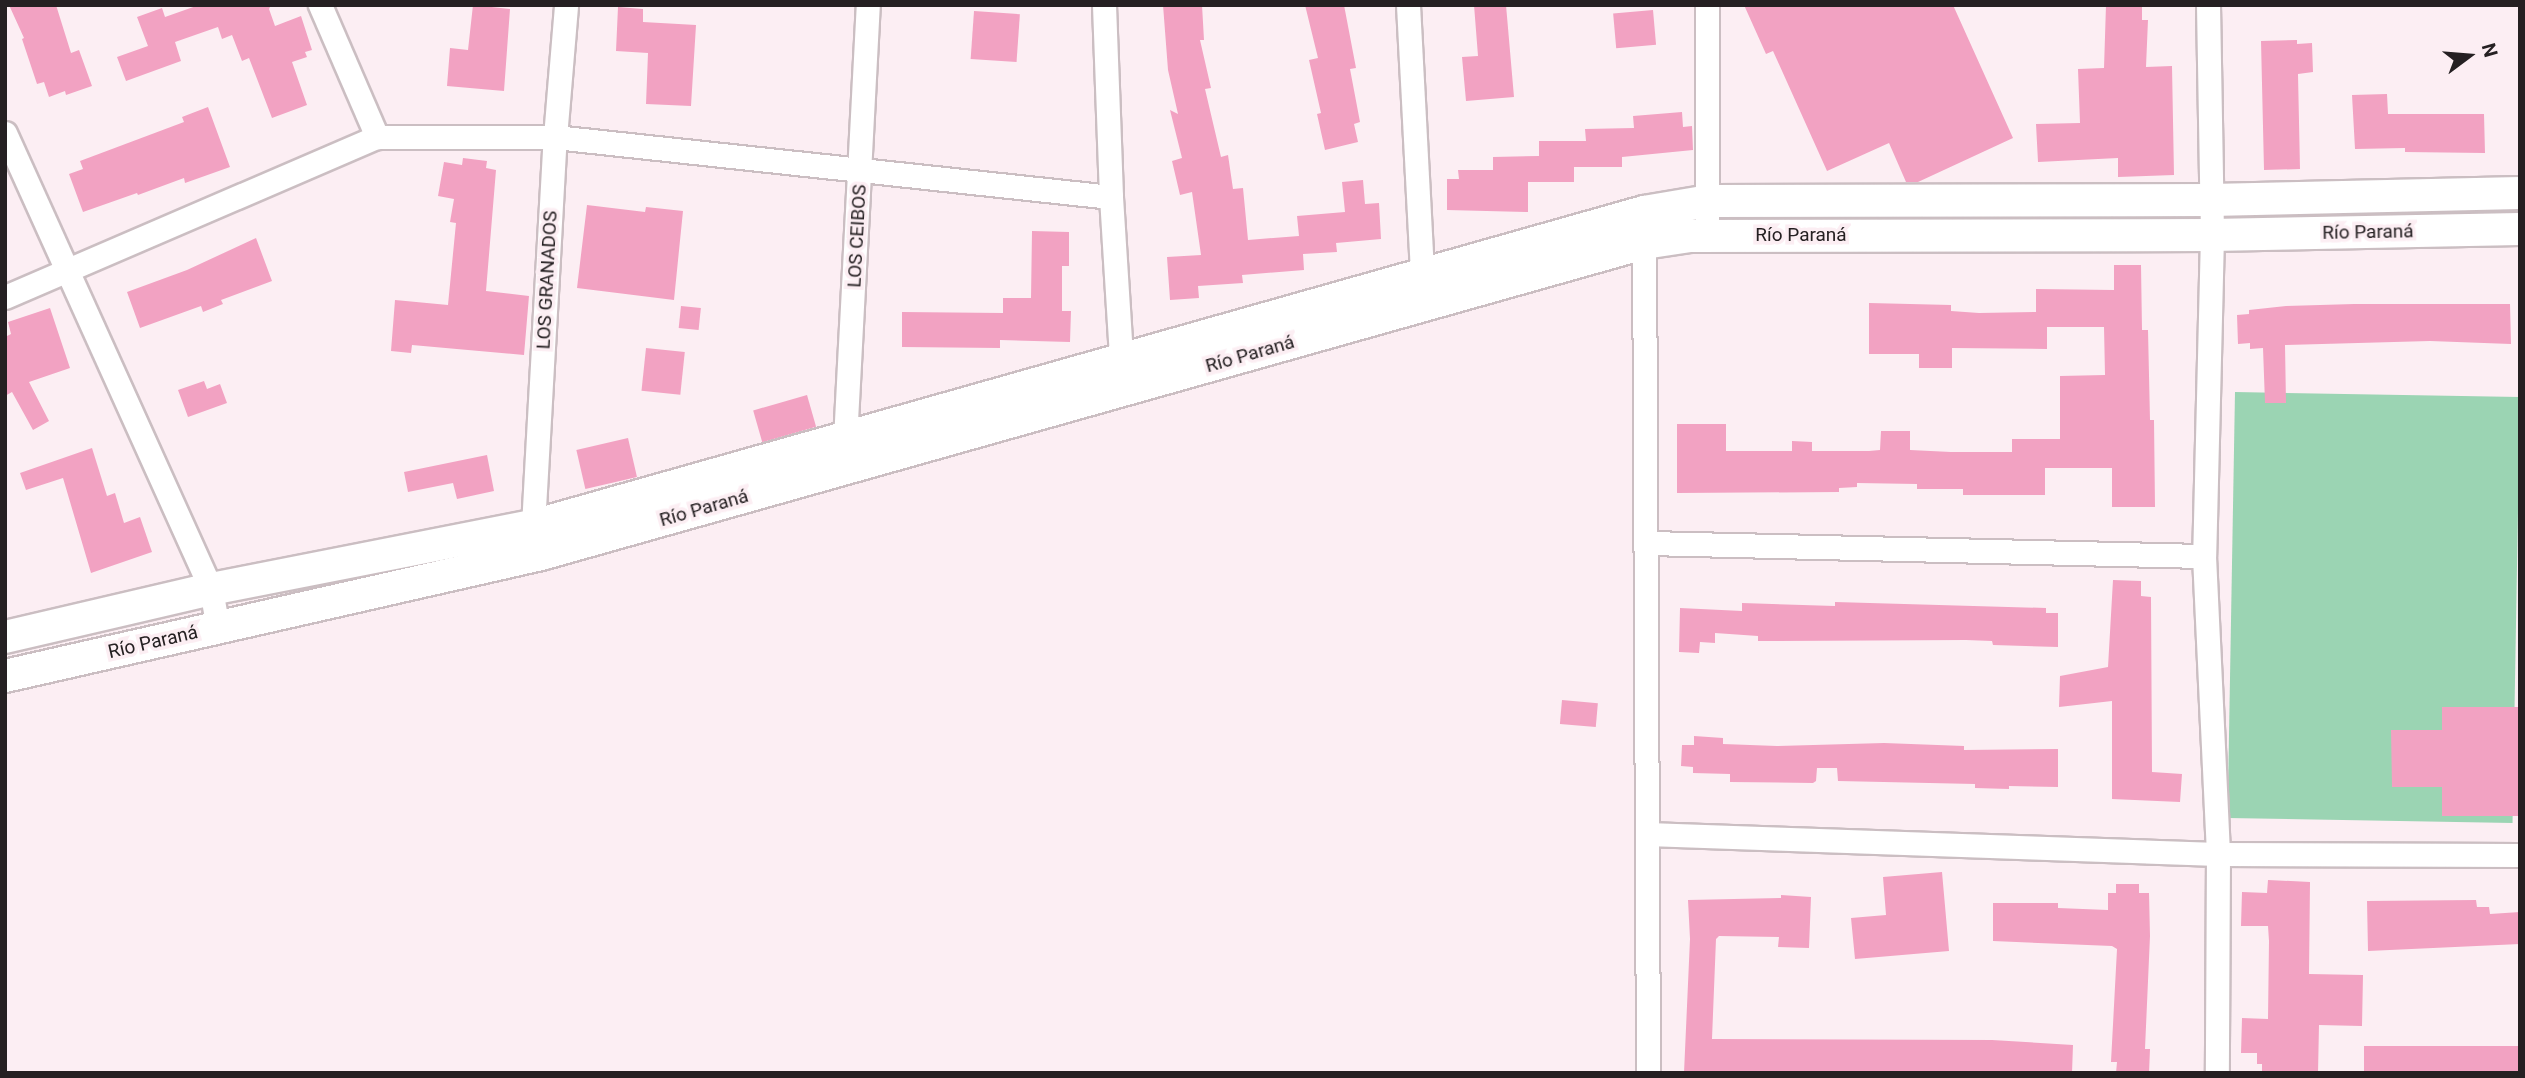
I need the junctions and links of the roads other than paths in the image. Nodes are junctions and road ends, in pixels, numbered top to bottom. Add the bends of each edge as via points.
1 (320, 5) edge
2 (566, 5) edge
3 (868, 5) edge
4 (1104, 5) edge
5 (1408, 5) edge
6 (1707, 5) edge
7 (2208, 5) edge
8 (5, 134) edge
9 (377, 137) junction
10 (555, 137) junction
11 (860, 170) junction
12 (2520, 193) edge
13 (1111, 197) junction
14 (2211, 200) junction
15 (1709, 201) junction
16 (1644, 227) junction
17 (2520, 229) edge
18 (1707, 235) junction
19 (2212, 235) junction
20 (68, 272) junction
21 (1422, 274) junction
22 (5, 297) edge
23 (1423, 305) junction
24 (1119, 358) junction
25 (1126, 389) junction
26 (848, 453) junction
27 (537, 540) junction
28 (1647, 544) junction
29 (2204, 556) junction
30 (211, 589) junction
31 (218, 627) junction
32 (5, 637) edge
33 (5, 676) edge
34 (1647, 834) junction
35 (2218, 854) junction
36 (2520, 855) edge
37 (1648, 1073) edge
38 (2217, 1073) edge

1 - 9 street
2 - 10 street, LOS GRANADOS
3 - 11 street, LOS CEIBOS
4 - 13 street
5 - 21 street
6 - 15 street
7 - 14 street
8 - 20 street
9 - 10 street
9 - 20 street
10 - 11 street
10 - 27 street, LOS GRANADOS
11 - 13 street
11 - 26 street, LOS CEIBOS
12 - 14 street, Río Paraná
13 - 24 street
14 - 15 street, Río Paraná
14 - 19 street
15 - 16 street, Río Paraná
15 - 18 street
16 - 18 street, Río Paraná
16 - 21 street, Río Paraná
16 - 23 street, Río Paraná
16 - 28 street
17 - 19 street, Río Paraná
18 - 19 street, Río Paraná
19 - 29 street
20 - 22 street
20 - 30 street
21 - 23 street
21 - 24 street, Río Paraná
23 - 25 street, Río Paraná
24 - 25 street
24 - 26 street, Río Paraná
25 - 26 street, Río Paraná
26 - 27 street, Río Paraná
27 - 30 street, Río Paraná
27 - 31 street, Río Paraná
28 - 29 street
28 - 34 street
29 - 35 street
30 - 31 street
30 - 32 street, Río Paraná
31 - 33 street, Río Paraná
34 - 35 street
34 - 37 street
35 - 36 street
35 - 38 street

